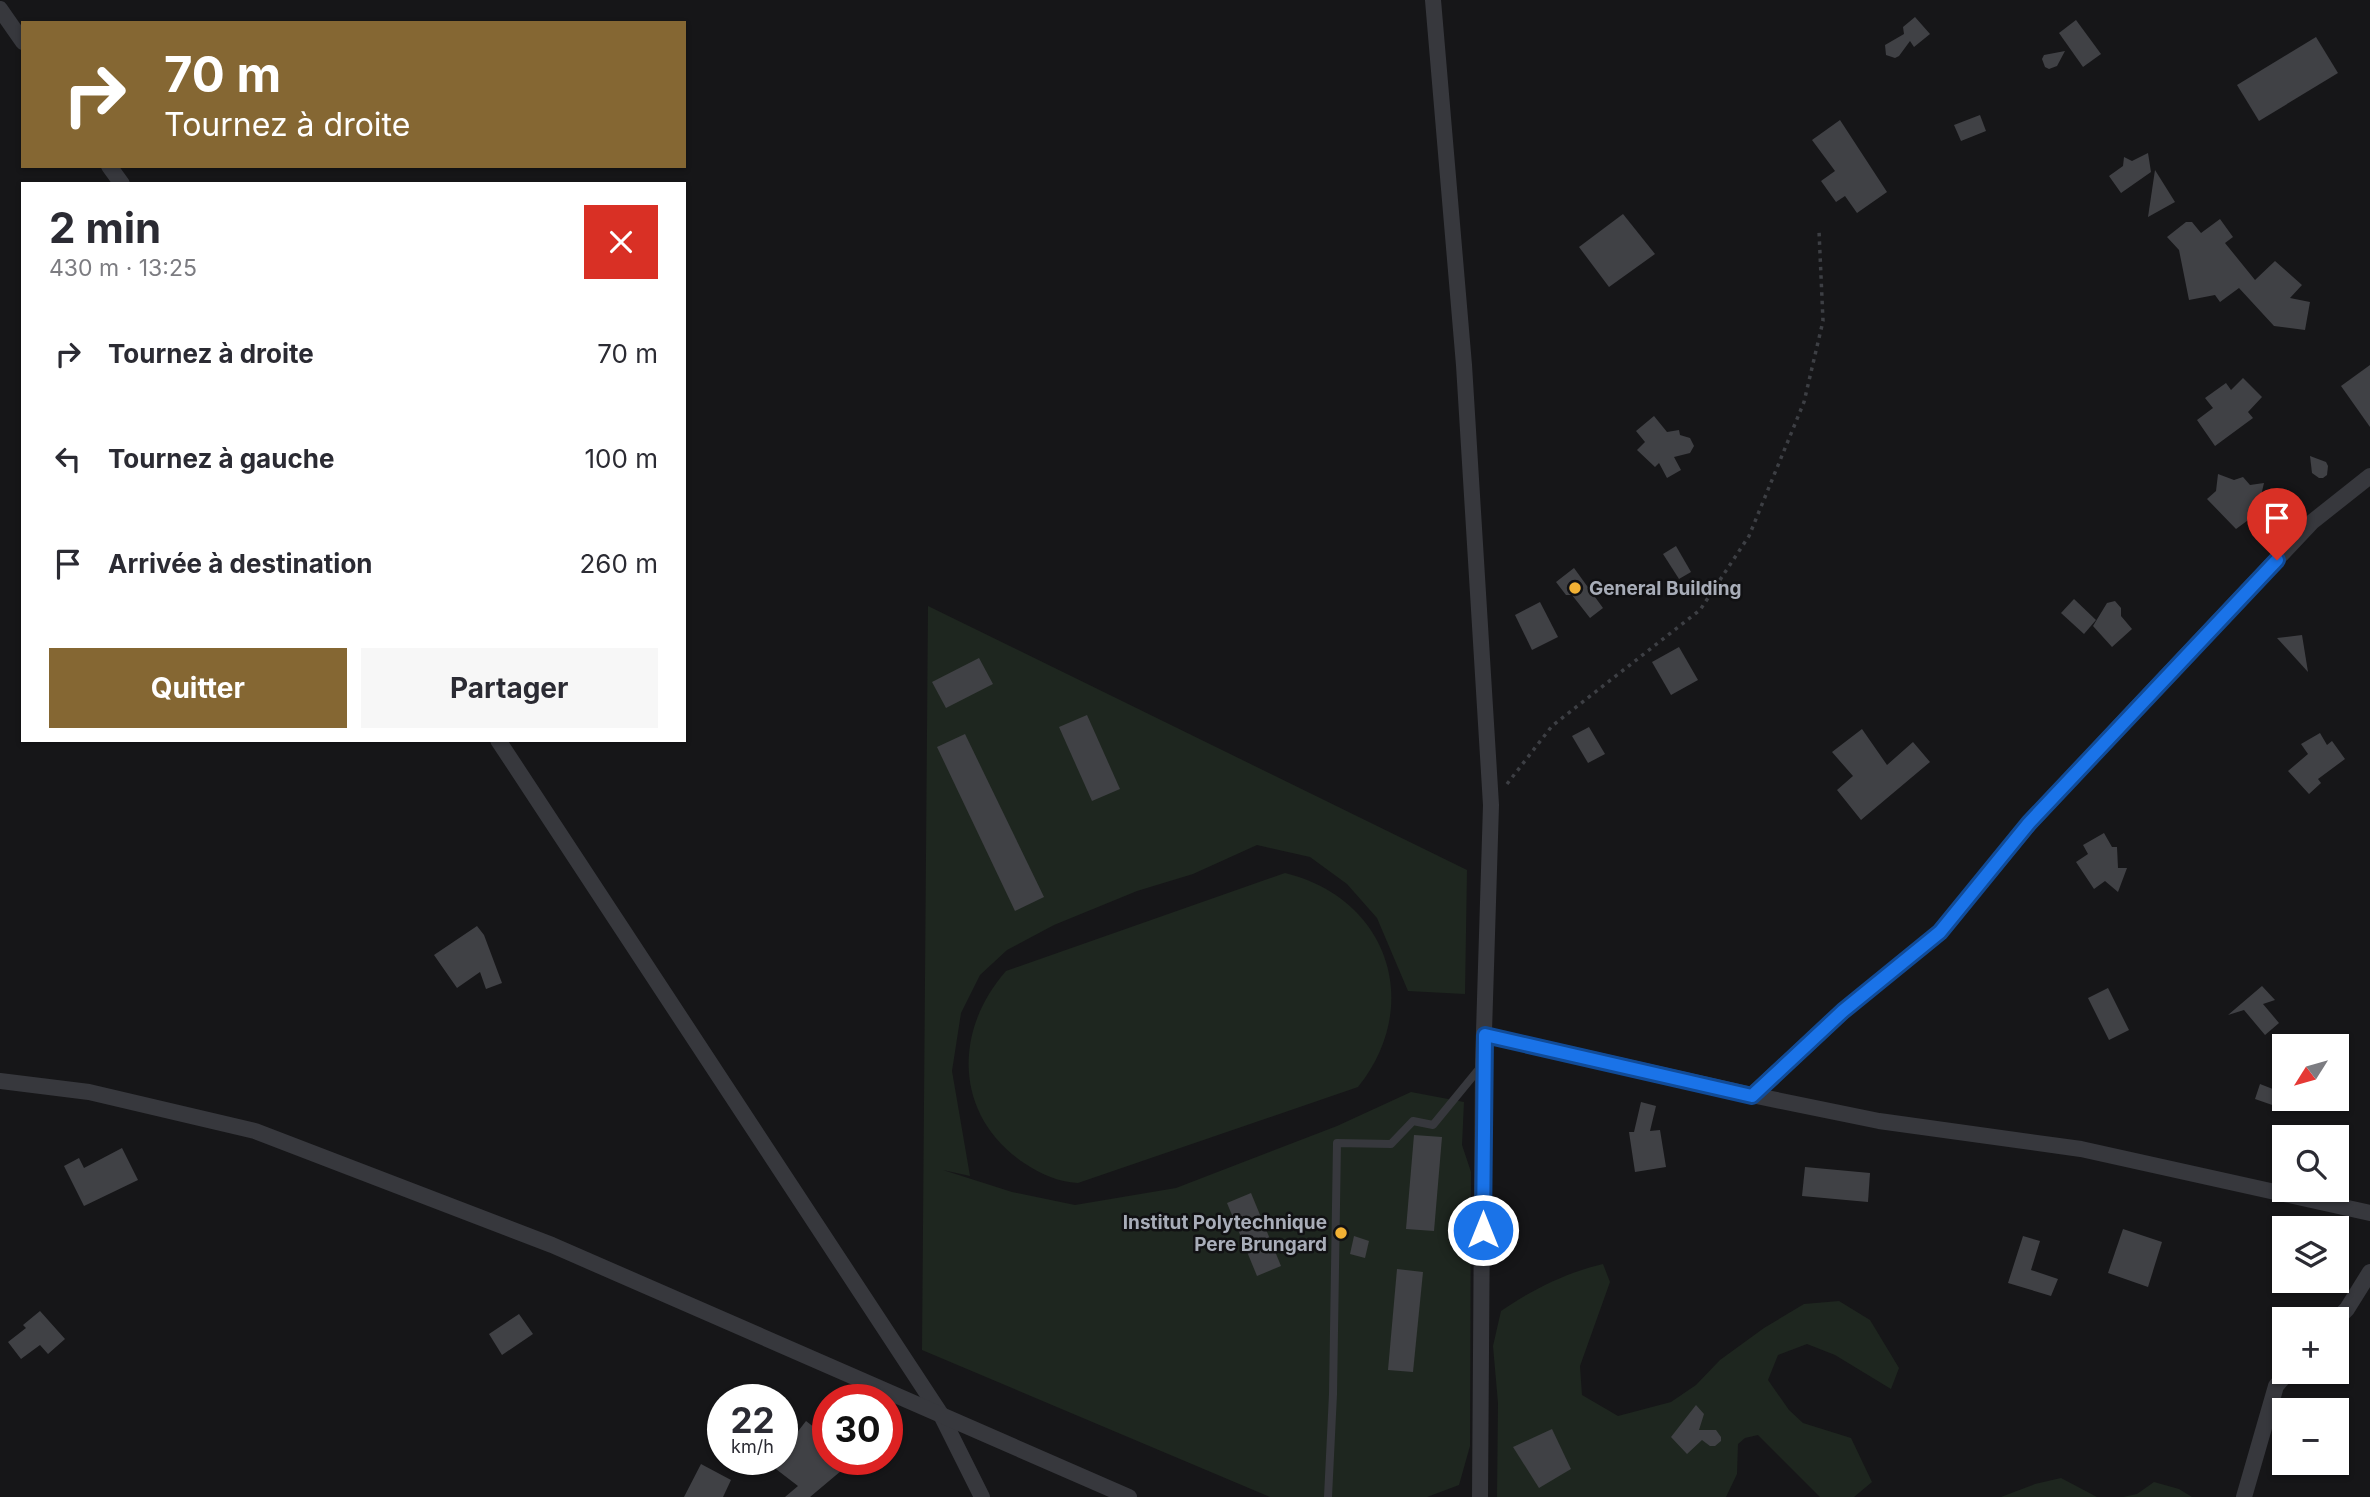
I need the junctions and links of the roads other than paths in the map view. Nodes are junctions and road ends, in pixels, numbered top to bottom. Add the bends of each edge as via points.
1 (1433, 0) edge
2 (0, 9) edge
3 (21, 39) edge
4 (2370, 475) edge
5 (499, 742) edge
6 (1485, 1035) junction
7 (1483, 1063) junction
8 (0, 1082) edge
9 (1752, 1096) junction
10 (2370, 1213) edge
11 (2370, 1272) edge
12 (2348, 1307) edge
13 (2278, 1384) edge
14 (940, 1413) junction
15 (982, 1497) edge
16 (1129, 1497) edge
17 (1328, 1497) edge
18 (1480, 1497) edge
19 (2244, 1497) edge

1 - 6 street via 1464,365 1491,806
2 - 3 street
4 - 9 street via 2312,522 2134,710 2029,823 1940,932 1843,1011
5 - 14 street
6 - 7 street
6 - 9 street
7 - 17 lane via 1433,1125 1413,1121 1391,1144 1338,1143
7 - 18 street
8 - 14 street via 89,1092 255,1131 552,1245
9 - 10 street via 1879,1121 2081,1149
11 - 12 street
13 - 19 street
14 - 15 street
14 - 16 street

